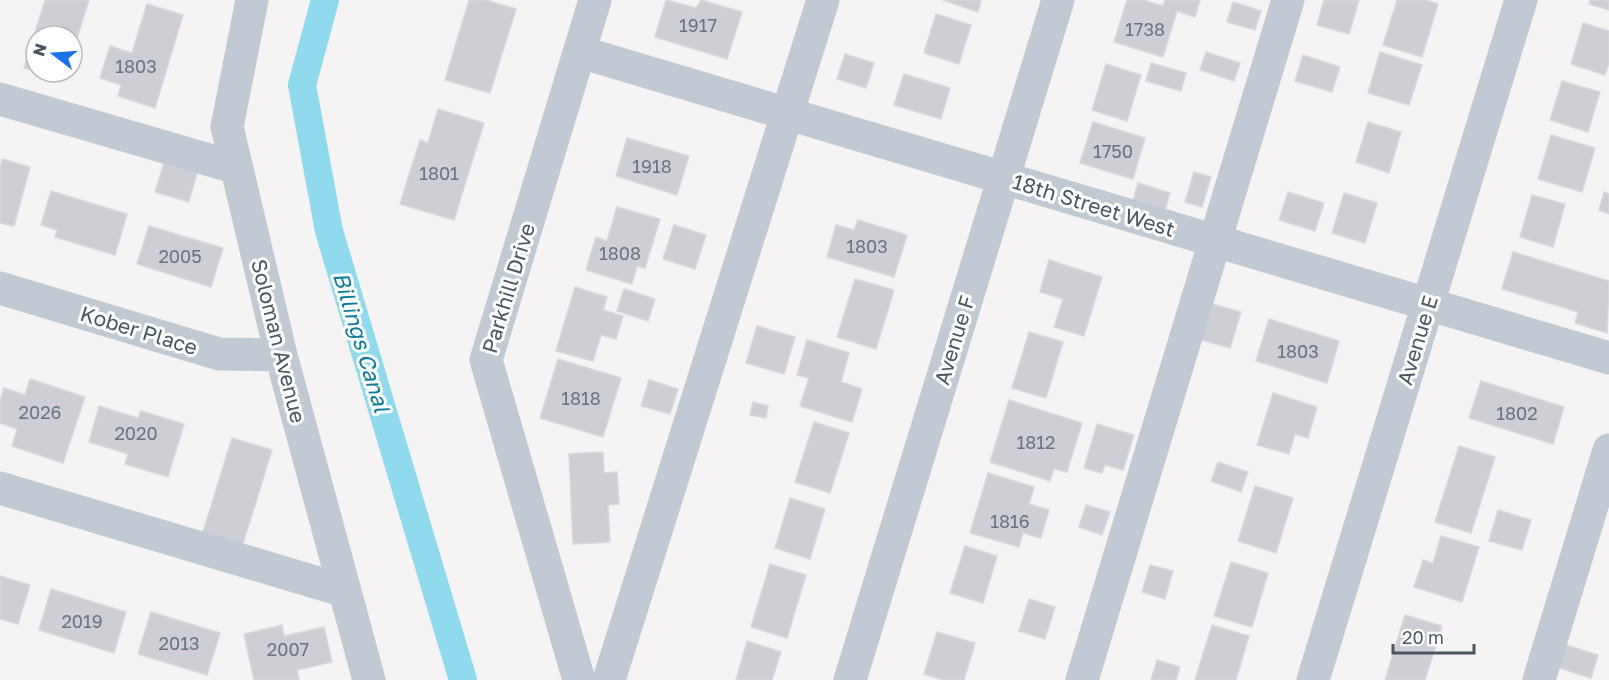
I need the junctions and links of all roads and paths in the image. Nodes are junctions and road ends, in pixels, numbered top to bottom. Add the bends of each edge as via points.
1 (252, 0) edge
2 (595, 0) edge
3 (823, 0) edge
4 (1058, 0) edge
5 (1288, 0) edge
6 (1521, 0) edge
7 (580, 52) junction
8 (0, 99) edge
9 (789, 114) junction
10 (237, 168) junction
11 (1003, 178) junction
12 (1215, 241) junction
13 (0, 288) edge
14 (1428, 304) junction
15 (281, 355) junction
16 (1609, 358) edge
17 (1609, 450) edge
18 (0, 488) edge
19 (345, 591) junction
20 (369, 680) edge
21 (579, 680) edge
22 (609, 680) edge
23 (850, 680) edge
24 (1082, 680) edge
25 (1313, 680) edge
26 (1539, 680) edge

1 - 10 street, Soloman Avenue via 227,127
2 - 7 street, Parkhill Drive
3 - 9 street
4 - 11 street, Avenue F
5 - 12 street
6 - 14 street, Avenue E
7 - 9 street, 18th Street West
7 - 21 street, Parkhill Drive via 486,360
8 - 10 street
9 - 11 street, 18th Street West
9 - 22 street
10 - 15 street, Soloman Avenue
11 - 12 street, 18th Street West
11 - 23 street, Avenue F
12 - 14 street, 18th Street West
12 - 24 street
13 - 15 street, Kober Place via 219,354
14 - 16 street, 18th Street West
14 - 25 street, Avenue E
15 - 19 street, Soloman Avenue
17 - 26 street
18 - 19 street
19 - 20 street, Soloman Avenue

